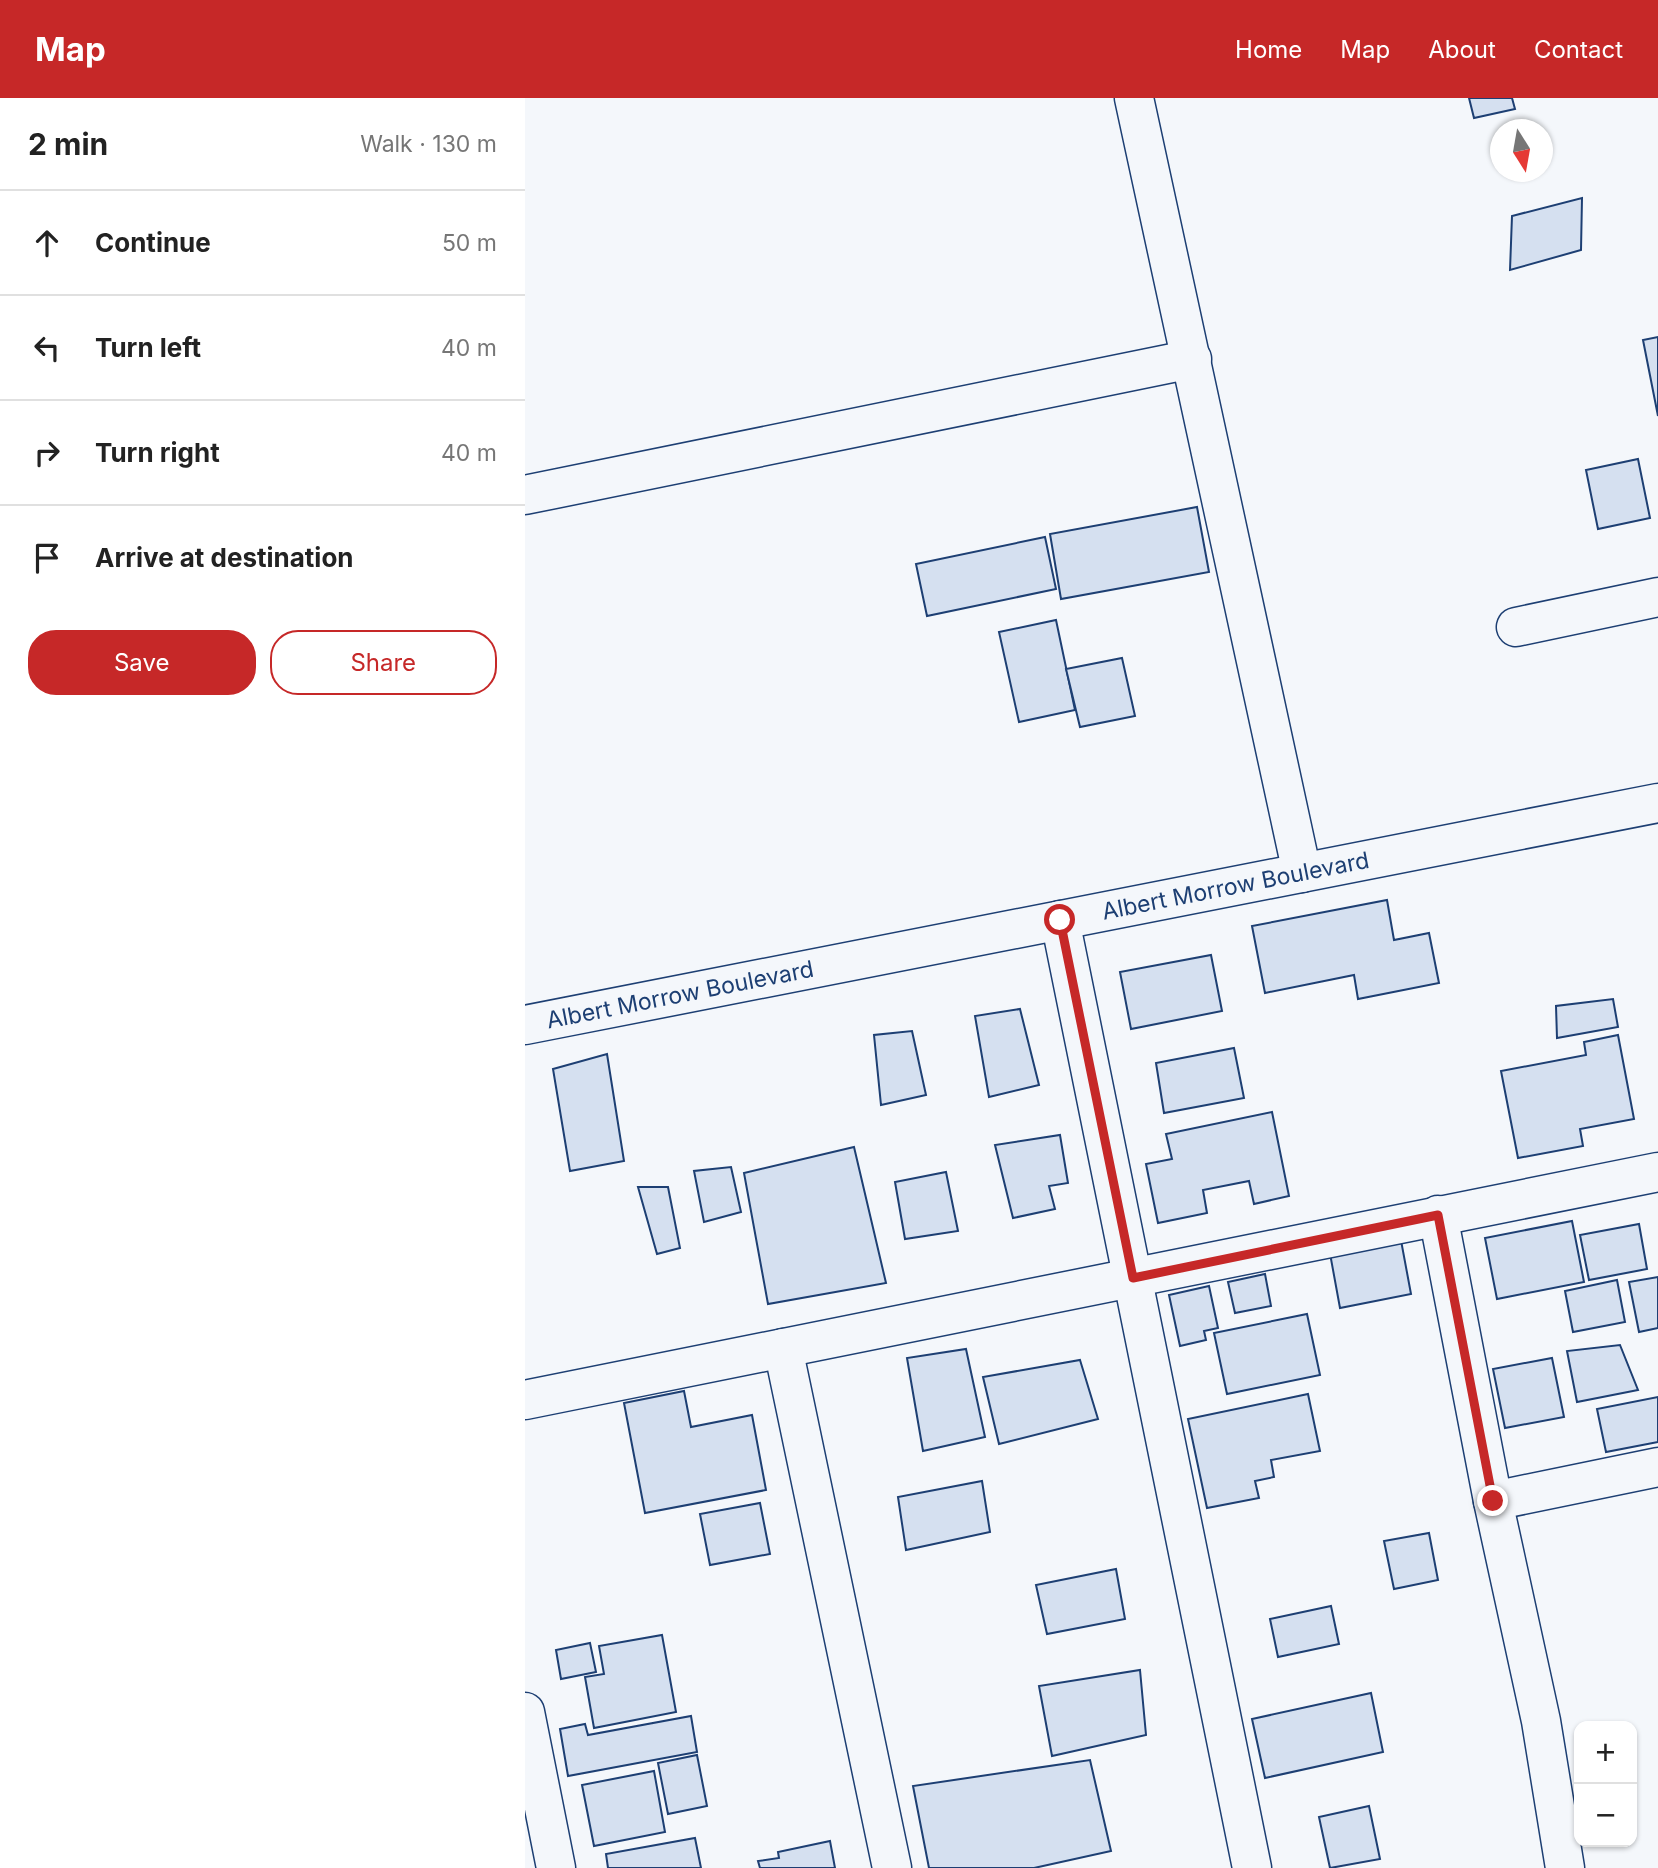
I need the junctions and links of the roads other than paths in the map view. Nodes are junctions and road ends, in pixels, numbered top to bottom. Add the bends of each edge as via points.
1 (1134, 98) edge
2 (1192, 359) junction
3 (525, 495) edge
4 (1658, 597) edge
5 (1516, 627) dead end
6 (1658, 803) edge
7 (1302, 873) junction
8 (1060, 920) junction
9 (525, 1025) edge
10 (1658, 1172) edge
11 (1438, 1215) junction
12 (1133, 1278) junction
13 (783, 1348) junction
14 (525, 1400) edge
15 (1658, 1467) edge
16 (1493, 1501) junction
17 (525, 1712) edge
18 (556, 1868) edge
19 (892, 1868) edge
20 (1252, 1868) edge
21 (1565, 1868) edge

1 - 2 main road
2 - 3 main road
2 - 7 main road
4 - 5 main road
6 - 7 main road, Albert Morrow Boulevard
7 - 8 main road, Albert Morrow Boulevard
8 - 9 main road, Albert Morrow Boulevard
8 - 12 main road
10 - 11 main road
11 - 12 main road
11 - 16 main road
12 - 13 main road
12 - 20 main road
13 - 14 main road
13 - 19 main road
15 - 16 main road
16 - 21 main road via 1541,1721
17 - 18 main road

